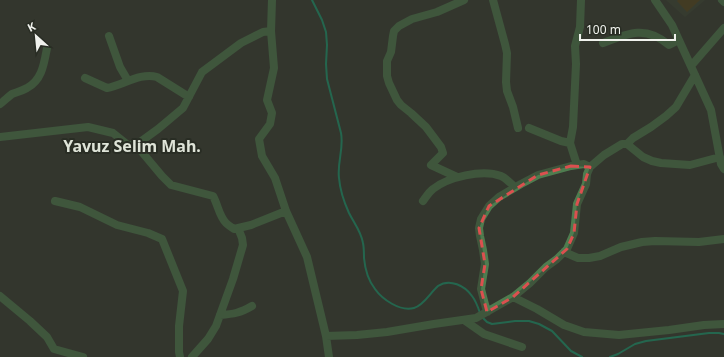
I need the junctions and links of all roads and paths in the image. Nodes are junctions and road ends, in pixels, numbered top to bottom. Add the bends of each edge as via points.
1 (272, 0) edge
2 (464, 0) edge
3 (493, 0) edge
4 (581, 0) edge
5 (655, 0) edge
6 (724, 28) edge
7 (271, 31) junction
8 (109, 36) dead end
9 (679, 40) junction
10 (603, 43) dead end
11 (47, 48) dead end
12 (691, 66) junction
13 (695, 75) junction
14 (85, 78) dead end
15 (130, 80) junction
16 (189, 97) junction
17 (0, 104) edge
18 (518, 128) dead end
19 (529, 128) dead end
20 (0, 136) edge
21 (570, 143) junction
22 (627, 144) junction
23 (136, 145) junction
24 (720, 158) junction
25 (577, 165) junction
26 (590, 167) junction
27 (724, 169) edge
28 (457, 177) junction
29 (515, 187) junction
30 (55, 201) dead end
31 (423, 201) dead end
32 (286, 211) junction
33 (238, 228) junction
34 (724, 239) edge
35 (564, 252) junction
36 (0, 296) edge
37 (513, 297) junction
38 (252, 306) dead end
39 (485, 313) junction
40 (220, 315) junction
41 (464, 320) junction
42 (724, 324) edge
43 (326, 336) junction
44 (522, 347) dead end
45 (83, 357) edge
46 (180, 357) edge
47 (192, 357) edge
48 (329, 357) edge

1 - 7 street
2 - 28 street via 399,26 392,36 386,68 389,83 400,105 426,127 441,147 443,153 431,165
3 - 18 street via 507,53 507,91
4 - 21 street via 580,27 575,46 573,128
5 - 9 street
6 - 12 street
7 - 16 street via 262,32 241,43 202,72
7 - 32 street via 274,68 267,100 272,113 270,124 259,139 262,156 275,178
8 - 15 street via 120,67
9 - 10 street via 669,44 662,38 643,32 626,34
9 - 12 street
11 - 17 street via 45,62 37,80 28,88 7,97
12 - 13 street
13 - 22 street via 676,107
13 - 24 street via 710,110
14 - 15 street via 108,88
15 - 16 street via 152,75
16 - 23 street via 183,108
19 - 21 street
20 - 23 street via 88,127 113,133 128,145
21 - 25 street
22 - 24 street via 643,157 661,163 690,165
22 - 26 street via 615,147
23 - 33 street via 171,185 213,196 226,224 234,229
24 - 27 street
25 - 26 street via 584,164
25 - 29 street via 538,175
26 - 35 street via 577,204 574,233
28 - 29 street via 467,174 494,174 502,176
28 - 31 street via 444,181 431,190
29 - 39 street via 489,206 481,219 479,228 485,264 481,289
30 - 46 street via 80,207 117,225 162,239 183,291 179,326
32 - 33 street
32 - 43 street via 307,257
33 - 40 street via 243,245
34 - 35 street via 699,242 655,240 621,247 589,258 578,258
35 - 37 street
36 - 45 street via 30,320 47,337 54,349
37 - 39 street
37 - 42 street via 564,325 584,332 619,335
38 - 40 street via 236,314
39 - 41 street
40 - 47 street via 208,339
41 - 43 street via 388,332
41 - 44 street via 484,334
43 - 48 street

